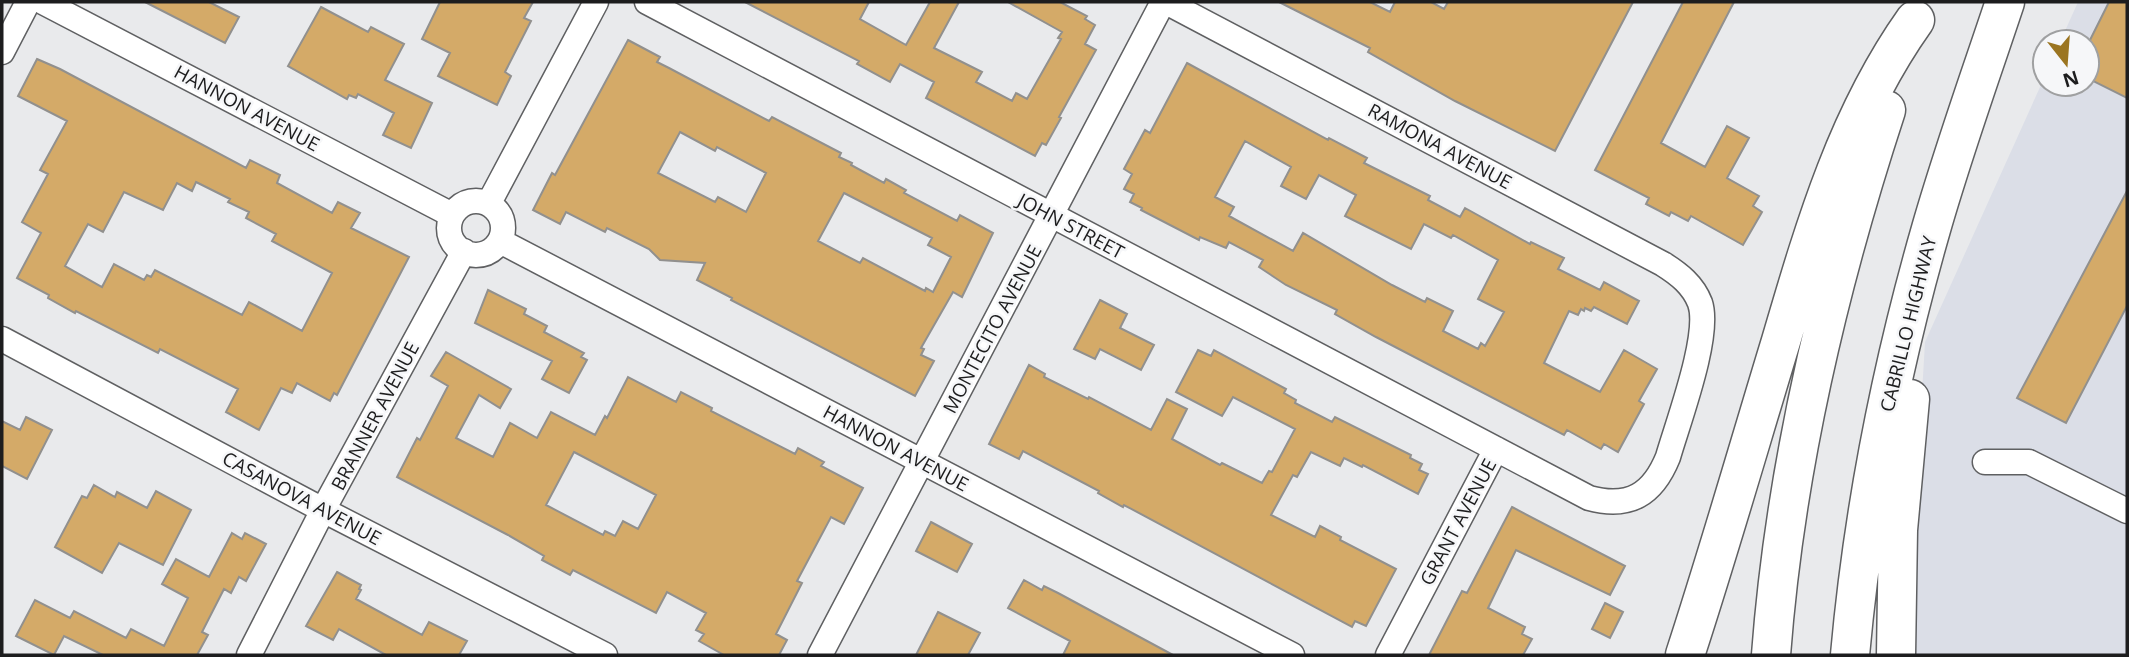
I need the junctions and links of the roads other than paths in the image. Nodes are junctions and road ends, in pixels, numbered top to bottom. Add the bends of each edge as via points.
1 (28, 2) edge
2 (43, 2) edge
3 (596, 2) edge
4 (646, 2) edge
5 (1164, 2) edge
6 (2005, 2) edge
7 (2032, 2) edge
8 (1918, 11) edge
9 (2, 52) edge
10 (489, 204) junction
11 (452, 215) junction
12 (1051, 215) junction
13 (1932, 225) junction
14 (500, 241) junction
15 (464, 251) junction
16 (1918, 276) junction
17 (1701, 305) joint
18 (2, 339) edge
19 (1496, 449) junction
20 (922, 462) junction
21 (1985, 462) dead end
22 (323, 510) junction
23 (2127, 511) edge
24 (249, 655) edge
25 (605, 655) edge
26 (820, 655) edge
27 (1292, 655) edge
28 (1388, 655) edge
29 (1685, 655) edge
30 (1771, 655) edge
31 (1850, 655) edge
32 (1896, 655) edge

1 - 9 street
2 - 11 street, HANNON AVENUE
3 - 10 street
4 - 12 street, JOHN STREET
5 - 12 street, MONTECITO AVENUE
5 - 17 street, RAMONA AVENUE via 1663,264 1681,276
6 - 13 highway, CABRILLO HIGHWAY
7 - 13 highway
8 - 29 highway via 1877,79 1838,167
8 - 30 highway via 1850,225 1824,324 1793,482
10 - 11 street via 464,203
10 - 14 street via 501,216
11 - 15 street via 449,232
12 - 19 street, JOHN STREET
12 - 20 street, MONTECITO AVENUE
13 - 16 highway, CABRILLO HIGHWAY
14 - 15 street via 480,254
14 - 20 street, HANNON AVENUE
15 - 22 street, BRANNER AVENUE
16 - 31 highway, CABRILLO HIGHWAY via 1872,486
16 - 32 highway via 1897,544
17 - 19 street, GRANT AVENUE via 1701,341 1668,457 1662,472 1642,494 1618,503 1589,498
18 - 22 street, CASANOVA AVENUE
19 - 28 street, GRANT AVENUE
20 - 26 street, MONTECITO AVENUE
20 - 27 street, HANNON AVENUE
21 - 23 street via 2029,462
22 - 24 street, BRANNER AVENUE
22 - 25 street, CASANOVA AVENUE

